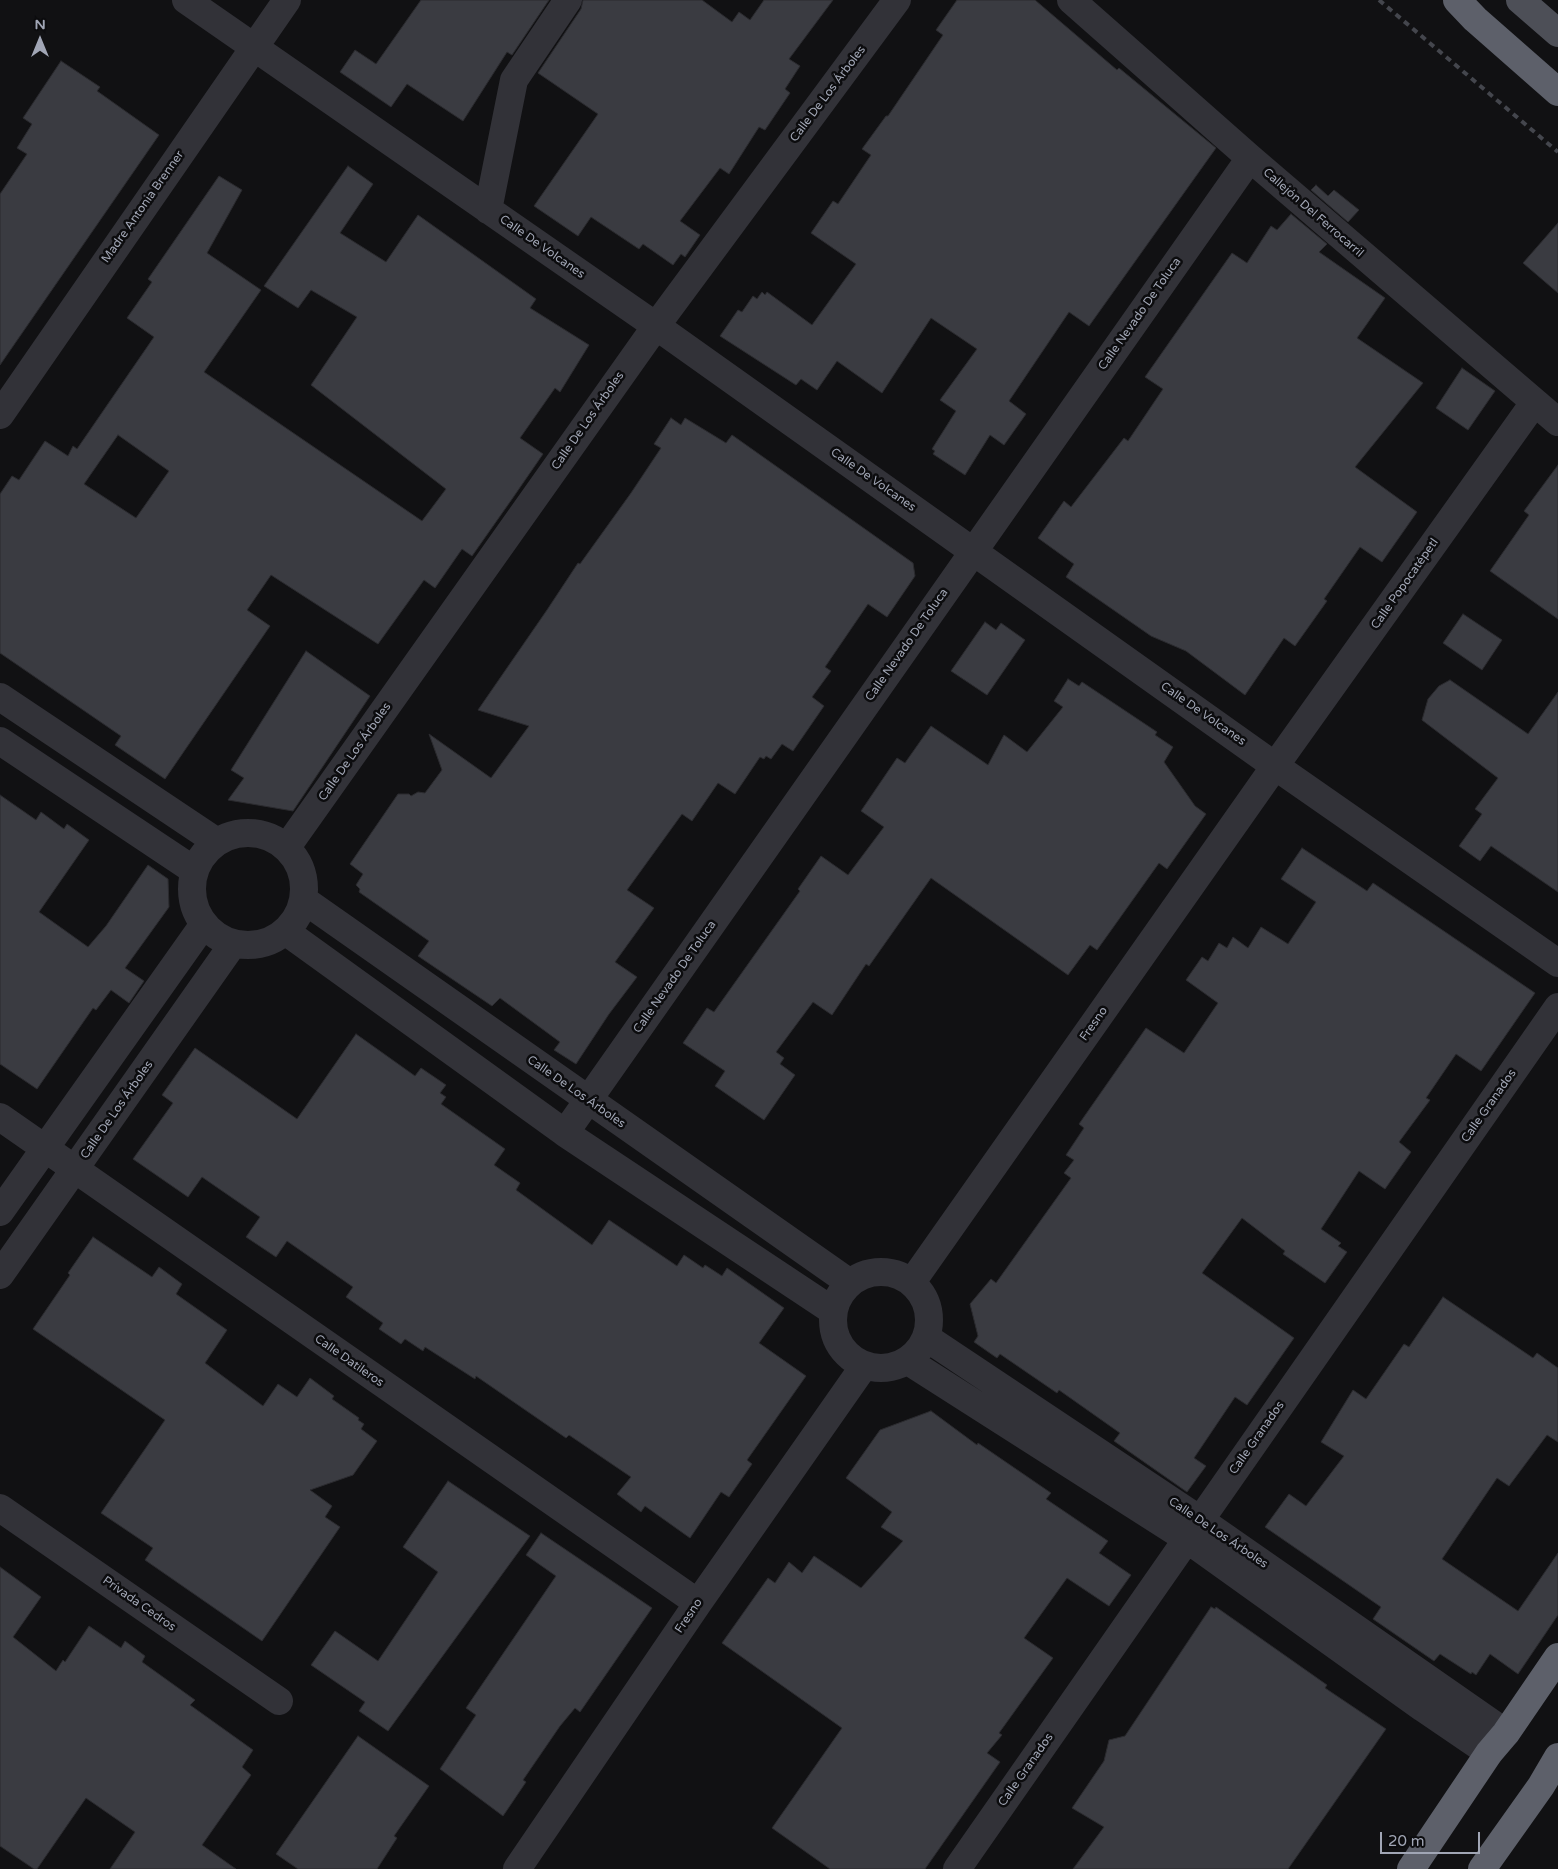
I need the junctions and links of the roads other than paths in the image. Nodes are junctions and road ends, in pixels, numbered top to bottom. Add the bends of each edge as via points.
1 (186, 0) edge
2 (287, 0) edge
3 (568, 0) edge
4 (898, 0) edge
5 (1071, 0) edge
6 (1457, 0) edge
7 (1520, 0) edge
8 (1558, 33) edge
9 (254, 47) junction
10 (1558, 92) edge
11 (1250, 158) junction
12 (488, 210) junction
13 (656, 326) junction
14 (1534, 403) junction
15 (0, 415) edge
16 (1558, 422) edge
17 (973, 550) junction
18 (0, 697) edge
19 (0, 741) edge
20 (1276, 766) junction
21 (217, 842) junction
22 (287, 847) junction
23 (195, 871) junction
24 (304, 900) junction
25 (204, 924) junction
26 (285, 931) junction
27 (234, 944) junction
28 (1558, 963) edge
29 (1558, 1007) edge
30 (588, 1100) junction
31 (0, 1117) edge
32 (565, 1133) junction
33 (45, 1149) junction
34 (75, 1170) junction
35 (0, 1212) edge
36 (0, 1275) edge
37 (912, 1282) junction
38 (850, 1283) junction
39 (833, 1311) junction
40 (927, 1338) junction
41 (908, 1361) junction
42 (864, 1366) junction
43 (0, 1508) edge
44 (1193, 1530) junction
45 (698, 1603) junction
46 (1558, 1656) edge
47 (279, 1701) dead end
48 (1497, 1743) junction
49 (1558, 1757) edge
50 (517, 1869) edge
51 (957, 1869) edge
52 (1411, 1869) edge
53 (1482, 1869) edge

1 - 9 street, Calle De Volcanes
2 - 9 street, Madre Antonia Brenner
3 - 12 street via 514,80
4 - 13 street, Calle De Los Árboles
5 - 11 street, Callejón Del Ferrocarril
6 - 10 highway
7 - 8 main road
9 - 12 street, Calle De Volcanes
9 - 15 street, Madre Antonia Brenner
11 - 14 street, Callejón Del Ferrocarril
11 - 17 street, Calle Nevado De Toluca
12 - 13 street, Calle De Volcanes
13 - 17 street, Calle De Volcanes
13 - 22 street, Calle De Los Árboles
14 - 16 street, Callejón Del Ferrocarril
14 - 20 street, Calle Popocatépetl
17 - 20 street, Calle De Volcanes
17 - 30 street, Calle Nevado De Toluca
18 - 21 street
19 - 23 street
20 - 28 street, Calle De Volcanes
20 - 37 street, Fresno
21 - 22 street via 234,834 253,832 271,837
21 - 23 street via 203,855
22 - 24 street via 298,862 304,880
23 - 25 street via 192,889 195,908
24 - 26 street via 297,918
24 - 30 street, Calle De Los Árboles
25 - 27 street
25 - 33 street
26 - 27 street via 252,945
26 - 32 street
27 - 34 street, Calle De Los Árboles
29 - 44 street, Calle Granados
30 - 32 street, Calle Nevado De Toluca
30 - 38 street, Calle De Los Árboles
31 - 33 street, Calle Datileros
32 - 39 street
33 - 34 street, Calle Datileros
33 - 35 street
34 - 36 street, Calle De Los Árboles
34 - 45 street, Calle Datileros
37 - 38 street via 898,1274 882,1271 865,1274
37 - 40 street via 928,1307 930,1323
38 - 39 street
39 - 42 street via 833,1328 838,1344 849,1357
40 - 41 street via 920,1351
40 - 44 street, Calle De Los Árboles
41 - 42 street via 879,1369
41 - 44 street, Calle De Los Árboles
42 - 45 street, Fresno
43 - 47 street, Privada Cedros
44 - 48 street, Calle De Los Árboles
44 - 51 street, Calle Granados
45 - 50 street, Fresno
46 - 48 highway
48 - 52 highway
49 - 53 highway

